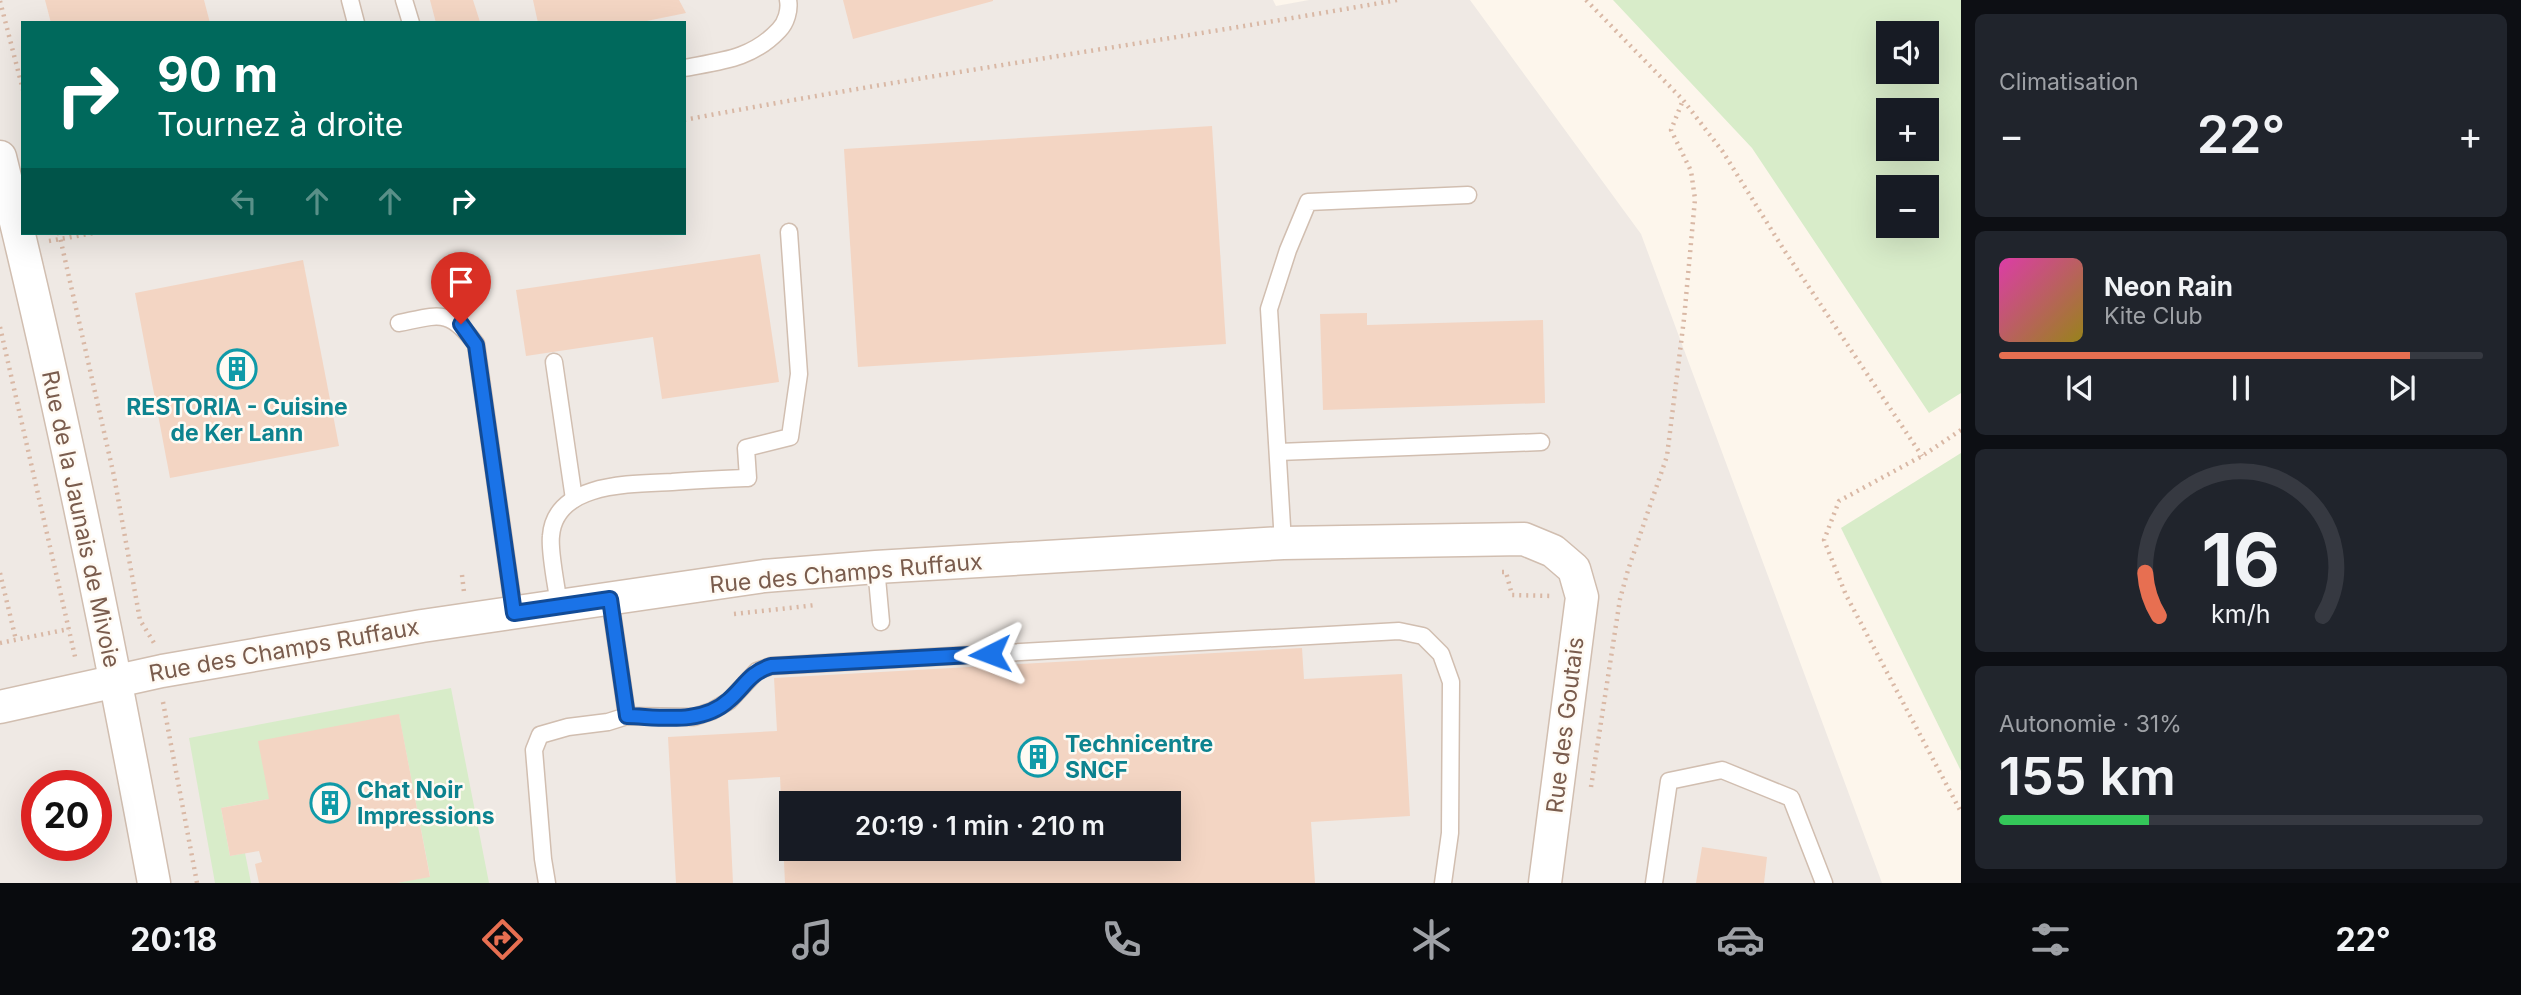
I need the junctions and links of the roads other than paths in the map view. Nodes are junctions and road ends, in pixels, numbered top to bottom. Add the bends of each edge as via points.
1 (350, 0) edge
2 (404, 0) edge
3 (788, 0) edge
4 (355, 21) edge
5 (410, 21) edge
6 (686, 68) edge
7 (0, 157) edge
8 (1468, 195) dead end
9 (789, 232) dead end
10 (398, 323) dead end
11 (554, 362) dead end
12 (1541, 442) dead end
13 (1278, 452) junction
14 (574, 499) junction
15 (1283, 543) junction
16 (876, 567) junction
17 (1578, 583) joint
18 (610, 599) junction
19 (559, 606) junction
20 (514, 613) junction
21 (881, 622) dead end
22 (116, 681) junction
23 (0, 706) edge
24 (627, 716) junction
25 (154, 883) edge
26 (547, 883) edge
27 (1443, 883) edge
28 (1545, 883) edge
29 (1654, 883) edge
30 (1824, 883) edge

1 - 4 lane
2 - 5 lane
3 - 6 lane via 785,24 766,44 742,57
7 - 22 street, Rue de la Jaunais de Mivoie
8 - 13 lane via 1308,202 1269,309
9 - 14 lane via 799,374 790,437 746,448 748,478 629,484 599,488
10 - 20 lane via 440,315 461,324 476,345
11 - 14 lane
12 - 13 lane
13 - 15 lane
14 - 19 lane via 558,513 551,536
15 - 16 street, Rue des Champs Ruffaux
15 - 17 street, Rue des Champs Ruffaux via 1524,539 1553,551
16 - 18 street, Rue des Champs Ruffaux via 764,576
16 - 21 lane
17 - 28 street, Rue des Goutais
18 - 19 street, Rue des Champs Ruffaux
18 - 24 lane
19 - 20 street, Rue des Champs Ruffaux
20 - 22 street, Rue des Champs Ruffaux
22 - 23 street, Rue des Champs Ruffaux
22 - 25 street, Rue de la Jaunais de Mivoie
24 - 26 lane via 540,735 534,750
24 - 27 lane via 694,717 712,711 729,701 757,671 771,666 1399,631 1423,636 1441,654 1451,682 1450,833
29 - 30 lane via 1669,781 1722,770 1791,798

